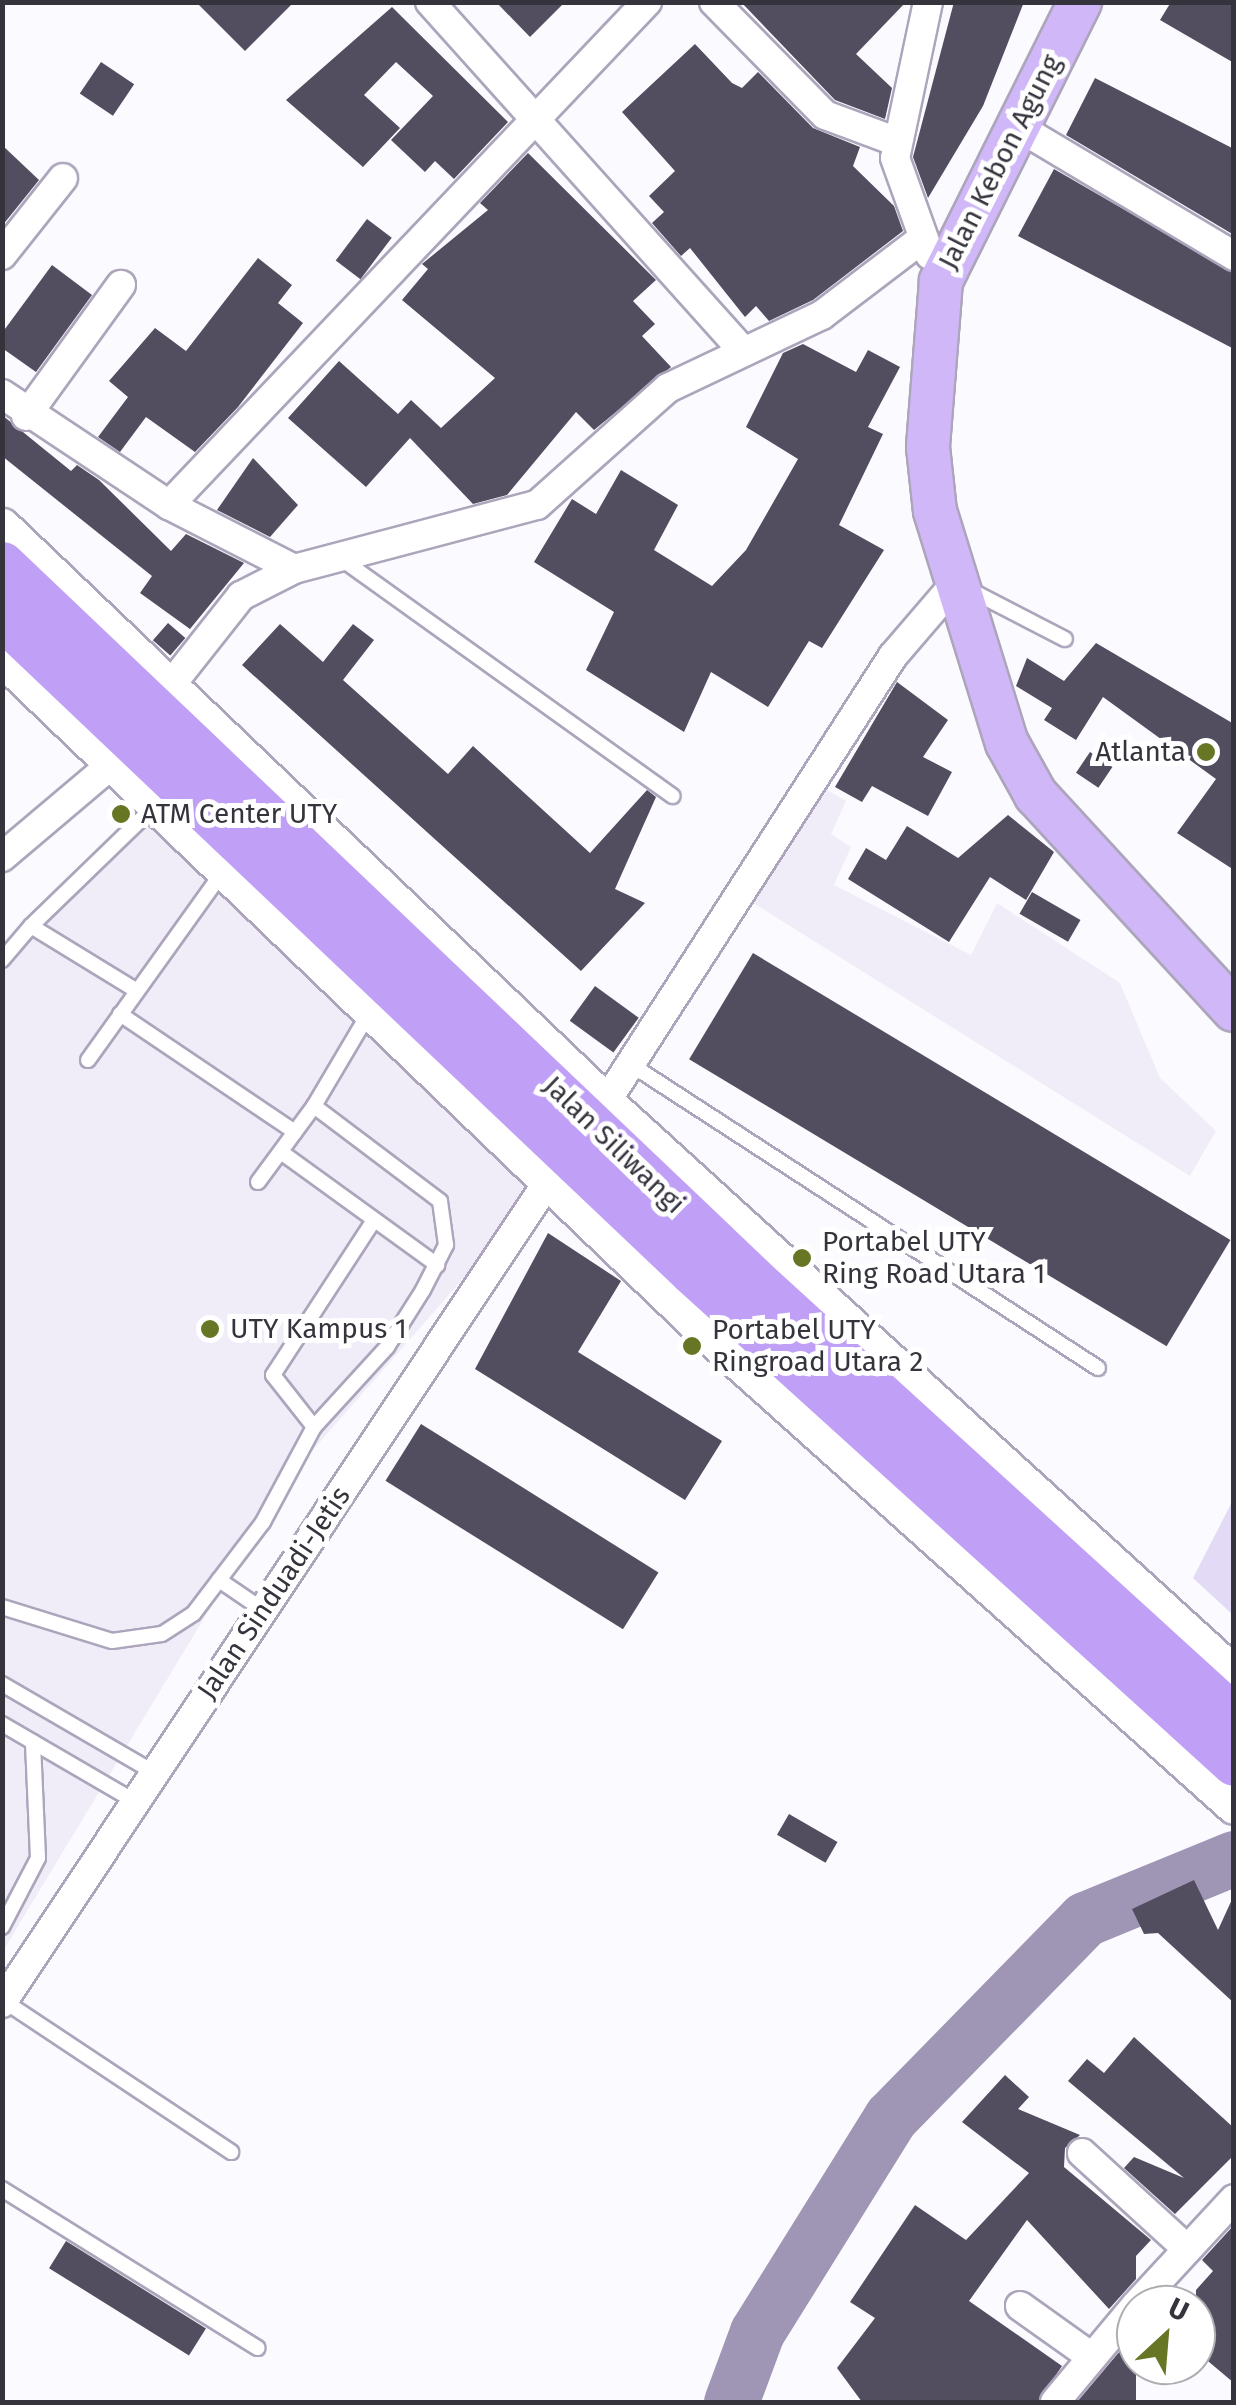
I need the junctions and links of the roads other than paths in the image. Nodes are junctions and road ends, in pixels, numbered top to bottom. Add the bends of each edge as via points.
1 (430, 2) edge
2 (647, 2) edge
3 (714, 2) edge
4 (928, 2) edge
5 (1080, 2) edge
6 (538, 113) junction
7 (1018, 127) junction
8 (895, 141) junction
9 (63, 178) dead end
10 (923, 238) junction
11 (2, 255) edge
12 (1234, 256) edge
13 (941, 281) junction
14 (121, 285) dead end
15 (741, 349) junction
16 (2, 394) edge
17 (26, 416) junction
18 (168, 504) junction
19 (2, 526) edge
20 (340, 558) junction
21 (2, 564) edge
22 (294, 568) junction
23 (952, 586) junction
24 (2, 618) edge
25 (1064, 639) dead end
26 (2, 658) edge
27 (170, 686) junction
28 (111, 765) junction
29 (673, 796) dead end
30 (155, 806) junction
31 (2, 857) edge
32 (224, 870) junction
33 (31, 926) junction
34 (2, 960) edge
35 (137, 991) junction
36 (1234, 1010) edge
37 (370, 1011) junction
38 (120, 1014) junction
39 (88, 1060) dead end
40 (630, 1064) junction
41 (606, 1102) junction
42 (314, 1106) junction
43 (296, 1132) junction
44 (281, 1152) junction
45 (258, 1182) dead end
46 (546, 1182) junction
47 (374, 1220) junction
48 (437, 1265) junction
49 (1098, 1368) dead end
50 (314, 1428) junction
51 (917, 1480) junction
52 (1013, 1499) junction
53 (945, 1545) junction
54 (1022, 1576) junction
55 (219, 1580) junction
56 (2, 1607) edge
57 (263, 1610) junction
58 (1100, 1620) junction
59 (1234, 1674) edge
60 (2, 1684) edge
61 (1234, 1717) edge
62 (2, 1724) edge
63 (33, 1742) junction
64 (1234, 1763) edge
65 (156, 1772) junction
66 (136, 1802) junction
67 (1234, 1806) edge
68 (2, 1928) edge
69 (3, 2002) edge
70 (231, 2152) dead end
71 (1082, 2154) dead end
72 (2, 2189) edge
73 (1234, 2199) edge
74 (1187, 2250) junction
75 (1155, 2285) edge
76 (1020, 2306) dead end
77 (1116, 2327) edge
78 (257, 2348) dead end
79 (1090, 2356) junction
80 (1055, 2402) edge

1 - 6 street
2 - 6 street
3 - 8 street via 825,115
4 - 8 street
5 - 7 main road, Jalan Kebon Agung
6 - 15 street
6 - 18 street
7 - 12 street
7 - 13 main road, Jalan Kebon Agung
8 - 10 street
9 - 11 street
10 - 13 street
10 - 15 street via 822,315
13 - 23 main road, Jalan Kebon Agung via 928,447
14 - 17 street
15 - 20 street via 668,388 536,504
16 - 17 street
17 - 18 street
18 - 22 street
19 - 27 street
20 - 22 street
20 - 29 lane
21 - 52 highway, Jalan Siliwangi
22 - 27 street via 241,596
23 - 25 lane
23 - 36 main road, Jalan Kebon Agung via 1006,743 1036,795
23 - 40 street via 893,656
24 - 51 highway, Jalan Siliwangi
26 - 28 street
27 - 41 street
28 - 30 street
28 - 31 street
30 - 32 street
30 - 33 lane
32 - 35 lane
32 - 37 street
33 - 34 lane
33 - 35 lane
35 - 38 lane
37 - 42 lane
37 - 46 street
38 - 39 lane
38 - 43 lane
40 - 41 street
40 - 49 lane
41 - 52 street
42 - 43 lane
42 - 48 lane via 432,1191 448,1229
43 - 44 lane
44 - 45 lane
44 - 47 lane
46 - 53 street
46 - 57 street, Jalan Sinduadi-Jetis
47 - 48 lane
47 - 50 lane via 273,1374
48 - 50 lane via 387,1347
50 - 55 lane
51 - 53 highway
51 - 54 highway, Jalan Siliwangi
52 - 58 highway, Jalan Siliwangi
53 - 54 highway
53 - 58 street
54 - 58 highway, Jalan Siliwangi
55 - 56 lane via 162,1634 112,1640
55 - 57 lane
57 - 65 street, Jalan Sinduadi-Jetis
58 - 59 street
58 - 61 highway, Jalan Siliwangi
58 - 64 highway, Jalan Siliwangi
58 - 67 street
60 - 65 lane
62 - 63 lane
63 - 66 lane
63 - 68 lane via 38,1858
65 - 66 street, Jalan Sinduadi-Jetis
66 - 69 street, Jalan Sinduadi-Jetis
69 - 70 lane
71 - 74 street
72 - 78 lane
73 - 74 street
74 - 75 street
76 - 79 street
77 - 79 street
79 - 80 street

